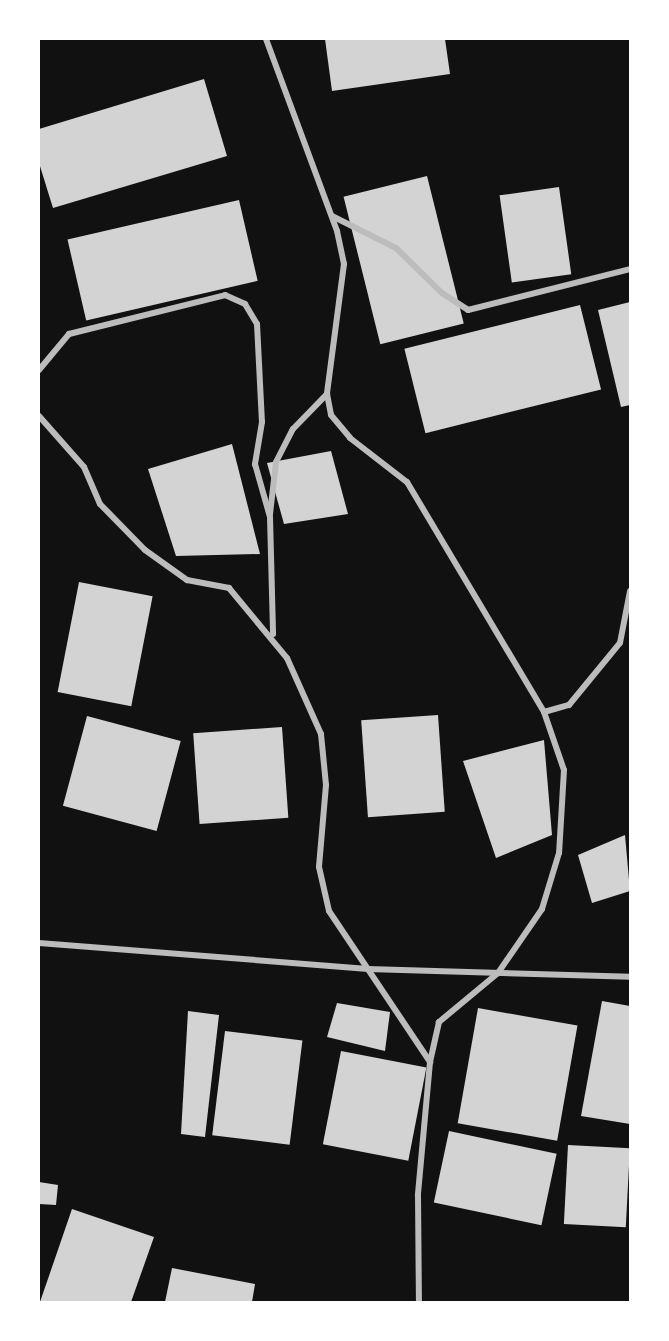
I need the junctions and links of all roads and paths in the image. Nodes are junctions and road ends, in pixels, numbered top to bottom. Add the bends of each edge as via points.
1 (266, 39) edge
2 (332, 216) junction
3 (630, 269) edge
4 (39, 370) edge
5 (327, 394) junction
6 (39, 416) edge
7 (270, 517) junction
8 (630, 591) edge
9 (273, 635) junction
10 (544, 712) junction
11 (39, 943) edge
12 (368, 969) junction
13 (498, 973) junction
14 (630, 977) edge
15 (430, 1062) junction
16 (419, 1302) edge

1 - 2 street
2 - 3 street via 396,248 442,293 468,310
2 - 5 street via 344,264
4 - 7 street via 69,334 225,296 245,304 257,324 262,422 255,464
5 - 7 street via 293,429 276,462
5 - 10 street via 331,415 350,438 407,482
6 - 9 street via 84,467 100,504 145,550 187,580 229,588
7 - 9 street
8 - 10 street via 620,643 569,705
9 - 12 street via 321,734 326,785 319,867 329,911
10 - 13 street via 564,770 559,852 542,909
11 - 12 street
12 - 13 street
12 - 15 street
13 - 14 street
13 - 15 street via 439,1022
15 - 16 street via 418,1195

